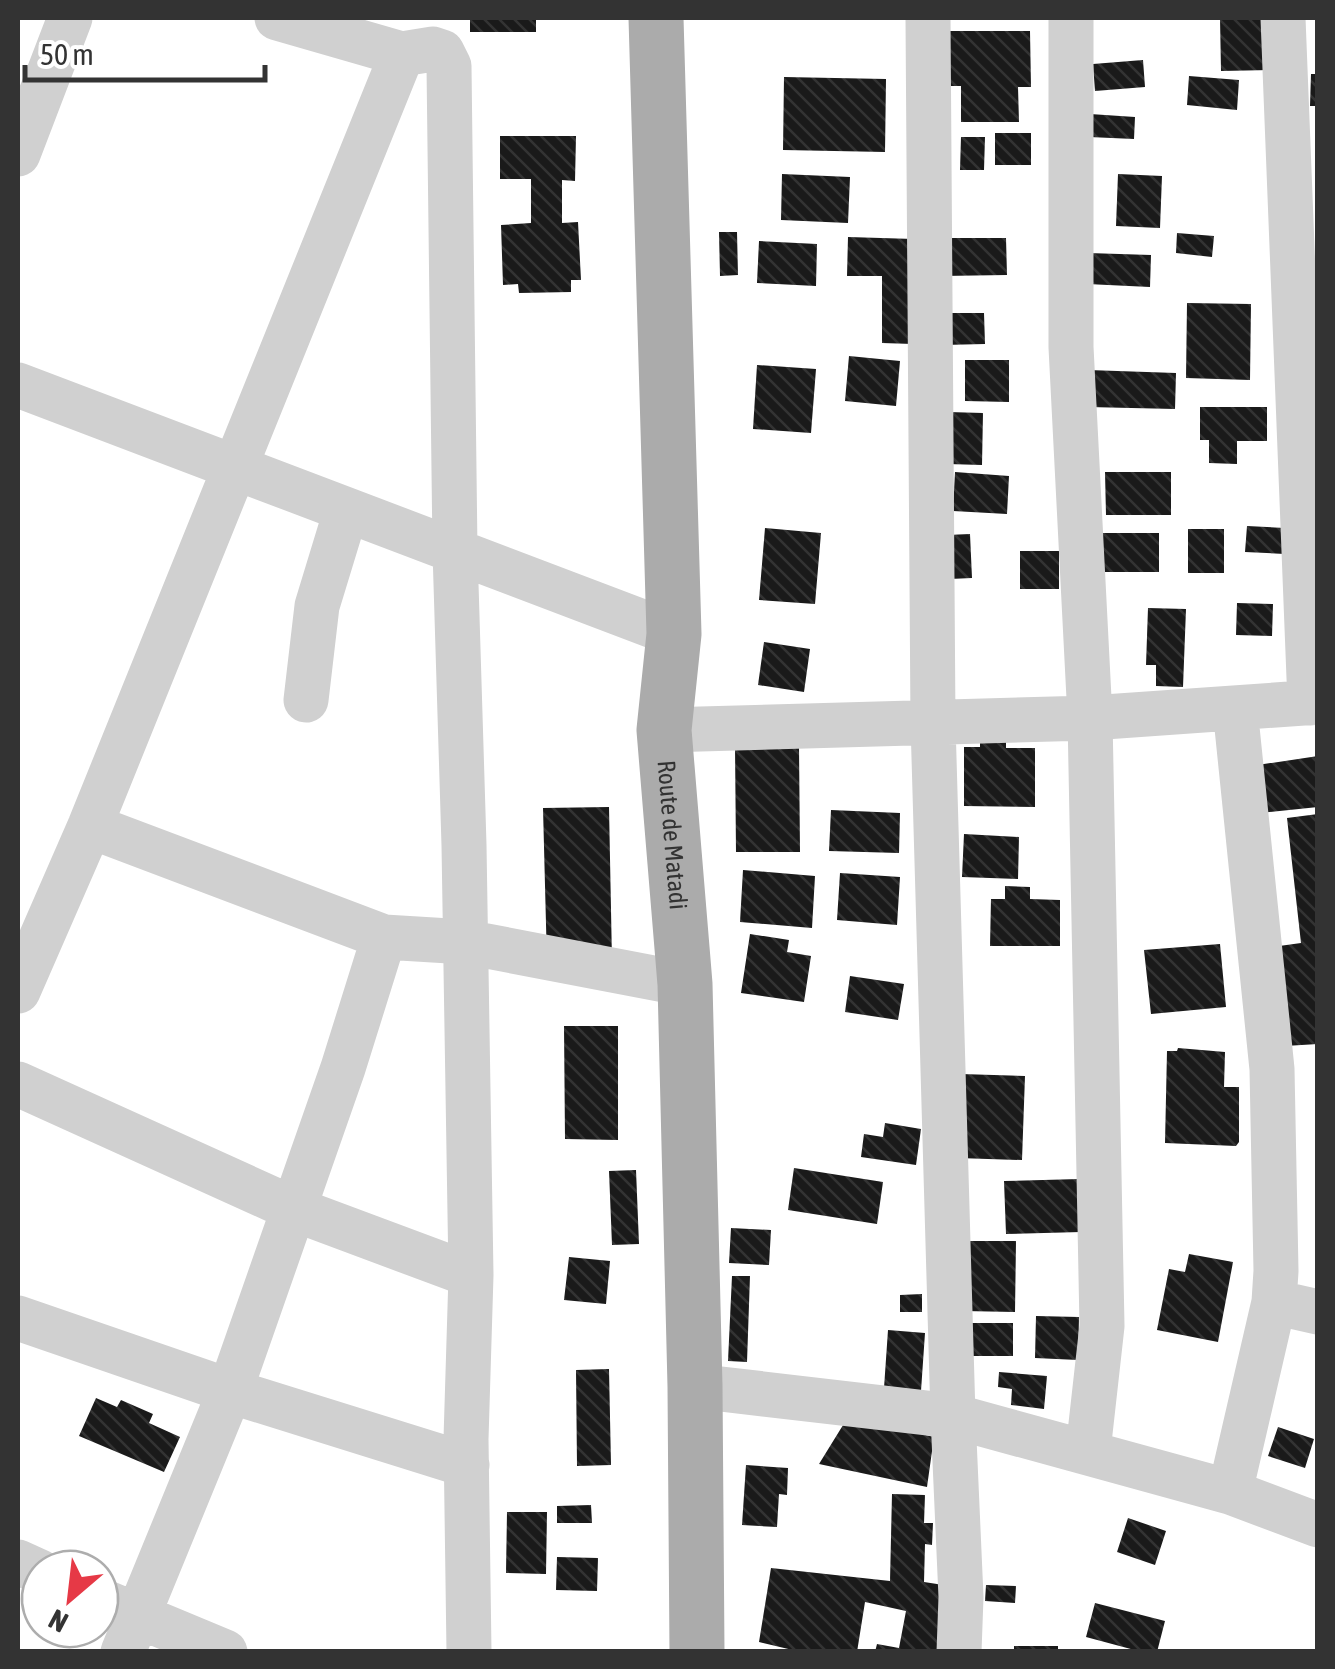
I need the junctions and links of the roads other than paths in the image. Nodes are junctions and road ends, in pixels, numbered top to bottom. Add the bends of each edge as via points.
1 (70, 18) edge
2 (277, 18) edge
3 (656, 18) edge
4 (928, 18) edge
5 (1070, 18) edge
6 (1283, 18) edge
7 (402, 54) junction
8 (18, 154) edge
9 (18, 385) edge
10 (235, 468) junction
11 (346, 511) junction
12 (455, 551) junction
13 (674, 634) junction
14 (306, 700) dead end
15 (1314, 702) edge
16 (1235, 708) junction
17 (1090, 718) junction
18 (933, 723) junction
19 (664, 730) junction
20 (90, 826) junction
21 (384, 937) junction
22 (466, 942) junction
23 (685, 984) junction
24 (18, 992) edge
25 (18, 1084) edge
26 (294, 1209) junction
27 (471, 1276) junction
28 (1296, 1308) edge
29 (18, 1318) edge
30 (695, 1386) junction
31 (230, 1391) junction
32 (953, 1416) junction
33 (1088, 1451) junction
34 (466, 1466) junction
35 (1230, 1492) junction
36 (1318, 1525) edge
37 (120, 1622) edge
38 (225, 1652) edge
39 (469, 1652) edge
40 (697, 1652) edge
41 (960, 1652) edge

1 - 8 street
2 - 7 street
3 - 13 main road, Route de Matadi
4 - 18 street
5 - 17 street via 1070,346
6 - 15 street
7 - 10 street
7 - 12 street via 442,52 449,66
9 - 10 street
10 - 11 street
10 - 20 street
11 - 12 street
11 - 14 street via 317,606
12 - 13 street
12 - 22 street
13 - 19 main road, Route de Matadi
15 - 16 street
16 - 17 street
16 - 28 street
17 - 18 street
17 - 33 street via 1102,1326
18 - 19 street
18 - 32 street
19 - 23 main road, Route de Matadi
20 - 21 street
20 - 24 street
21 - 22 street
21 - 26 street
22 - 23 street
22 - 27 street
23 - 30 main road, Route de Matadi
25 - 26 street
26 - 27 street
26 - 31 street
27 - 34 street
28 - 35 street
29 - 31 street
30 - 32 street
30 - 40 main road, Route de Matadi
31 - 34 street
31 - 37 street
32 - 33 street
32 - 41 street
33 - 35 street
34 - 39 street
35 - 36 street
37 - 38 street

